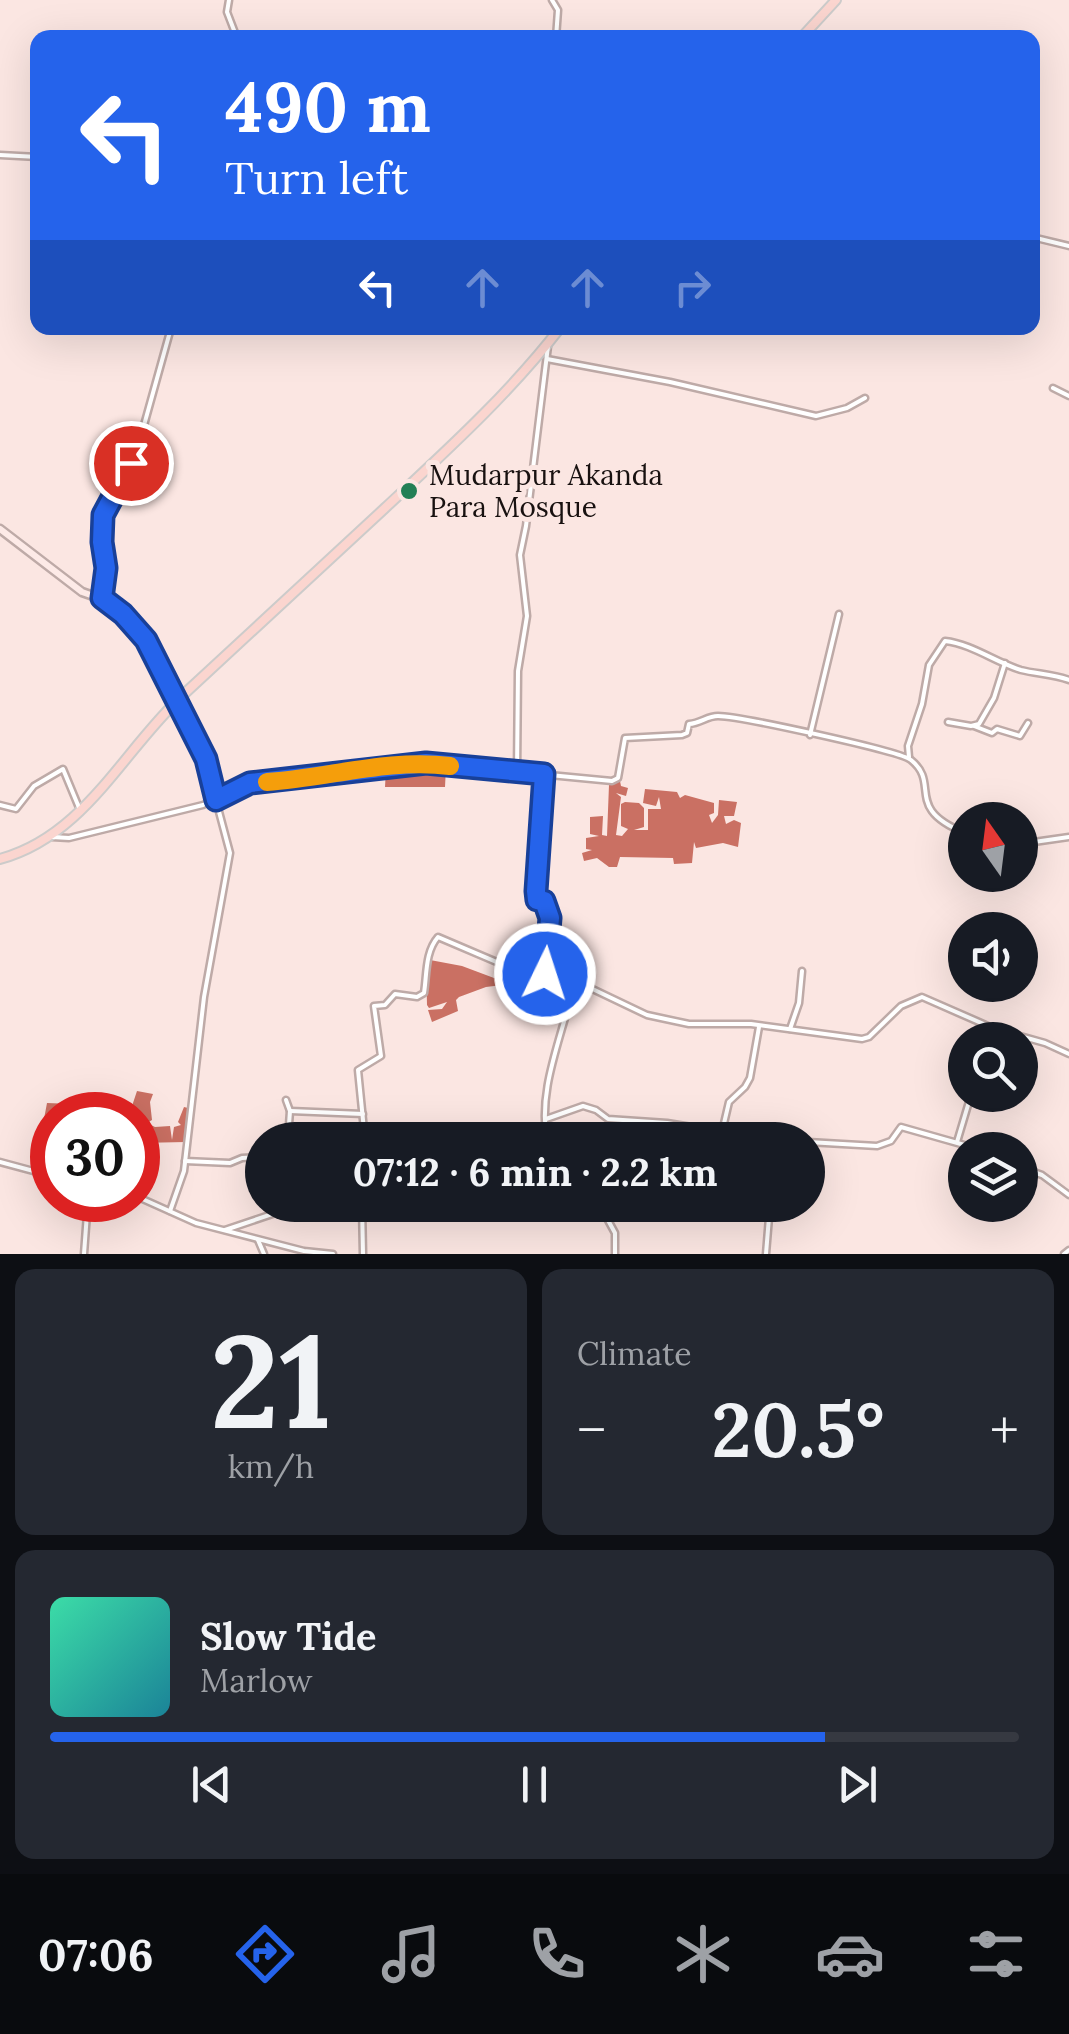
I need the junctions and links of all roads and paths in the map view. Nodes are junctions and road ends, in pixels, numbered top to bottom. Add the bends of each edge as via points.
1 (229, 0) edge
2 (552, 0) edge
3 (836, 0) edge
4 (233, 30) edge
5 (557, 30) edge
6 (808, 30) edge
7 (0, 154) edge
8 (30, 156) edge
9 (1040, 239) edge
10 (1069, 246) edge
11 (169, 335) edge
12 (554, 335) edge
13 (548, 343) junction
14 (547, 359) junction
15 (1053, 388) dead end
16 (1069, 396) edge
17 (865, 398) dead end
18 (0, 529) edge
19 (102, 598) junction
20 (839, 614) dead end
21 (1004, 663) junction
22 (1069, 680) edge
23 (177, 701) junction
24 (948, 722) dead end
25 (1028, 723) dead end
26 (974, 726) junction
27 (810, 735) junction
28 (910, 757) junction
29 (517, 772) junction
30 (544, 774) junction
31 (216, 800) junction
32 (0, 805) edge
33 (81, 811) junction
34 (948, 826) edge
35 (52, 836) junction
36 (1069, 836) edge
37 (1038, 841) edge
38 (0, 859) edge
39 (802, 971) dead end
40 (545, 974) junction
41 (574, 982) junction
42 (979, 1022) edge
43 (760, 1025) junction
44 (790, 1029) junction
45 (1038, 1041) edge
46 (1069, 1054) edge
47 (286, 1100) dead end
48 (290, 1111) junction
49 (363, 1114) junction
50 (546, 1119) junction
51 (290, 1122) edge
52 (364, 1122) edge
53 (546, 1122) edge
54 (652, 1122) edge
55 (724, 1122) edge
56 (948, 1140) edge
57 (825, 1143) edge
58 (245, 1158) edge
59 (185, 1161) junction
60 (0, 1162) edge
61 (30, 1170) edge
62 (1038, 1174) edge
63 (1069, 1194) edge
64 (160, 1207) edge
65 (170, 1211) junction
66 (86, 1222) edge
67 (248, 1222) edge
68 (362, 1222) edge
69 (610, 1222) edge
70 (769, 1222) edge
71 (224, 1230) junction
72 (258, 1240) junction
73 (84, 1254) edge
74 (264, 1254) edge
75 (334, 1254) edge
76 (363, 1254) edge
77 (615, 1254) edge
78 (766, 1254) edge

1 - 4 street
2 - 5 street
3 - 6 main road
7 - 8 street
9 - 10 street
11 - 19 street via 142,436 103,515
12 - 13 main road
13 - 14 street
13 - 23 main road via 456,442
14 - 17 street via 816,416
14 - 29 street via 520,555 526,616
15 - 16 street
18 - 19 street via 82,592
19 - 23 street via 146,640
20 - 27 street
21 - 22 street
21 - 26 street via 994,698
21 - 28 street via 944,641 930,665
23 - 31 street via 206,759
23 - 33 main road
24 - 26 street
25 - 26 street via 1017,736
27 - 28 street
27 - 30 street via 709,717 688,724 682,735 625,738 612,781
28 - 34 street via 922,770 926,807
29 - 30 street
29 - 31 street via 426,763 370,768 250,783
30 - 40 street via 536,891 550,911
31 - 35 street via 69,838
31 - 59 street via 230,864 204,997
32 - 33 street via 16,809 34,786 63,769
33 - 35 main road
35 - 38 main road
36 - 37 street
39 - 44 street
40 - 41 street
40 - 49 street via 513,969 435,938 422,995 395,994 374,1006 381,1054 358,1070
41 - 43 street via 647,1015 688,1024
41 - 50 street via 549,1076
42 - 44 street via 922,997 900,1006 869,1037
43 - 44 street
43 - 55 street via 750,1078 729,1102
45 - 46 street
47 - 48 street
48 - 49 street
48 - 51 street
49 - 52 street
50 - 53 street
50 - 54 street via 582,1106 608,1119
56 - 57 street via 901,1128 877,1146
58 - 59 street
59 - 65 street
60 - 61 street
62 - 63 street
64 - 65 street
65 - 71 street
66 - 73 street
67 - 71 street
68 - 76 street
69 - 77 street
70 - 78 street
71 - 72 street
72 - 74 street
72 - 75 street

